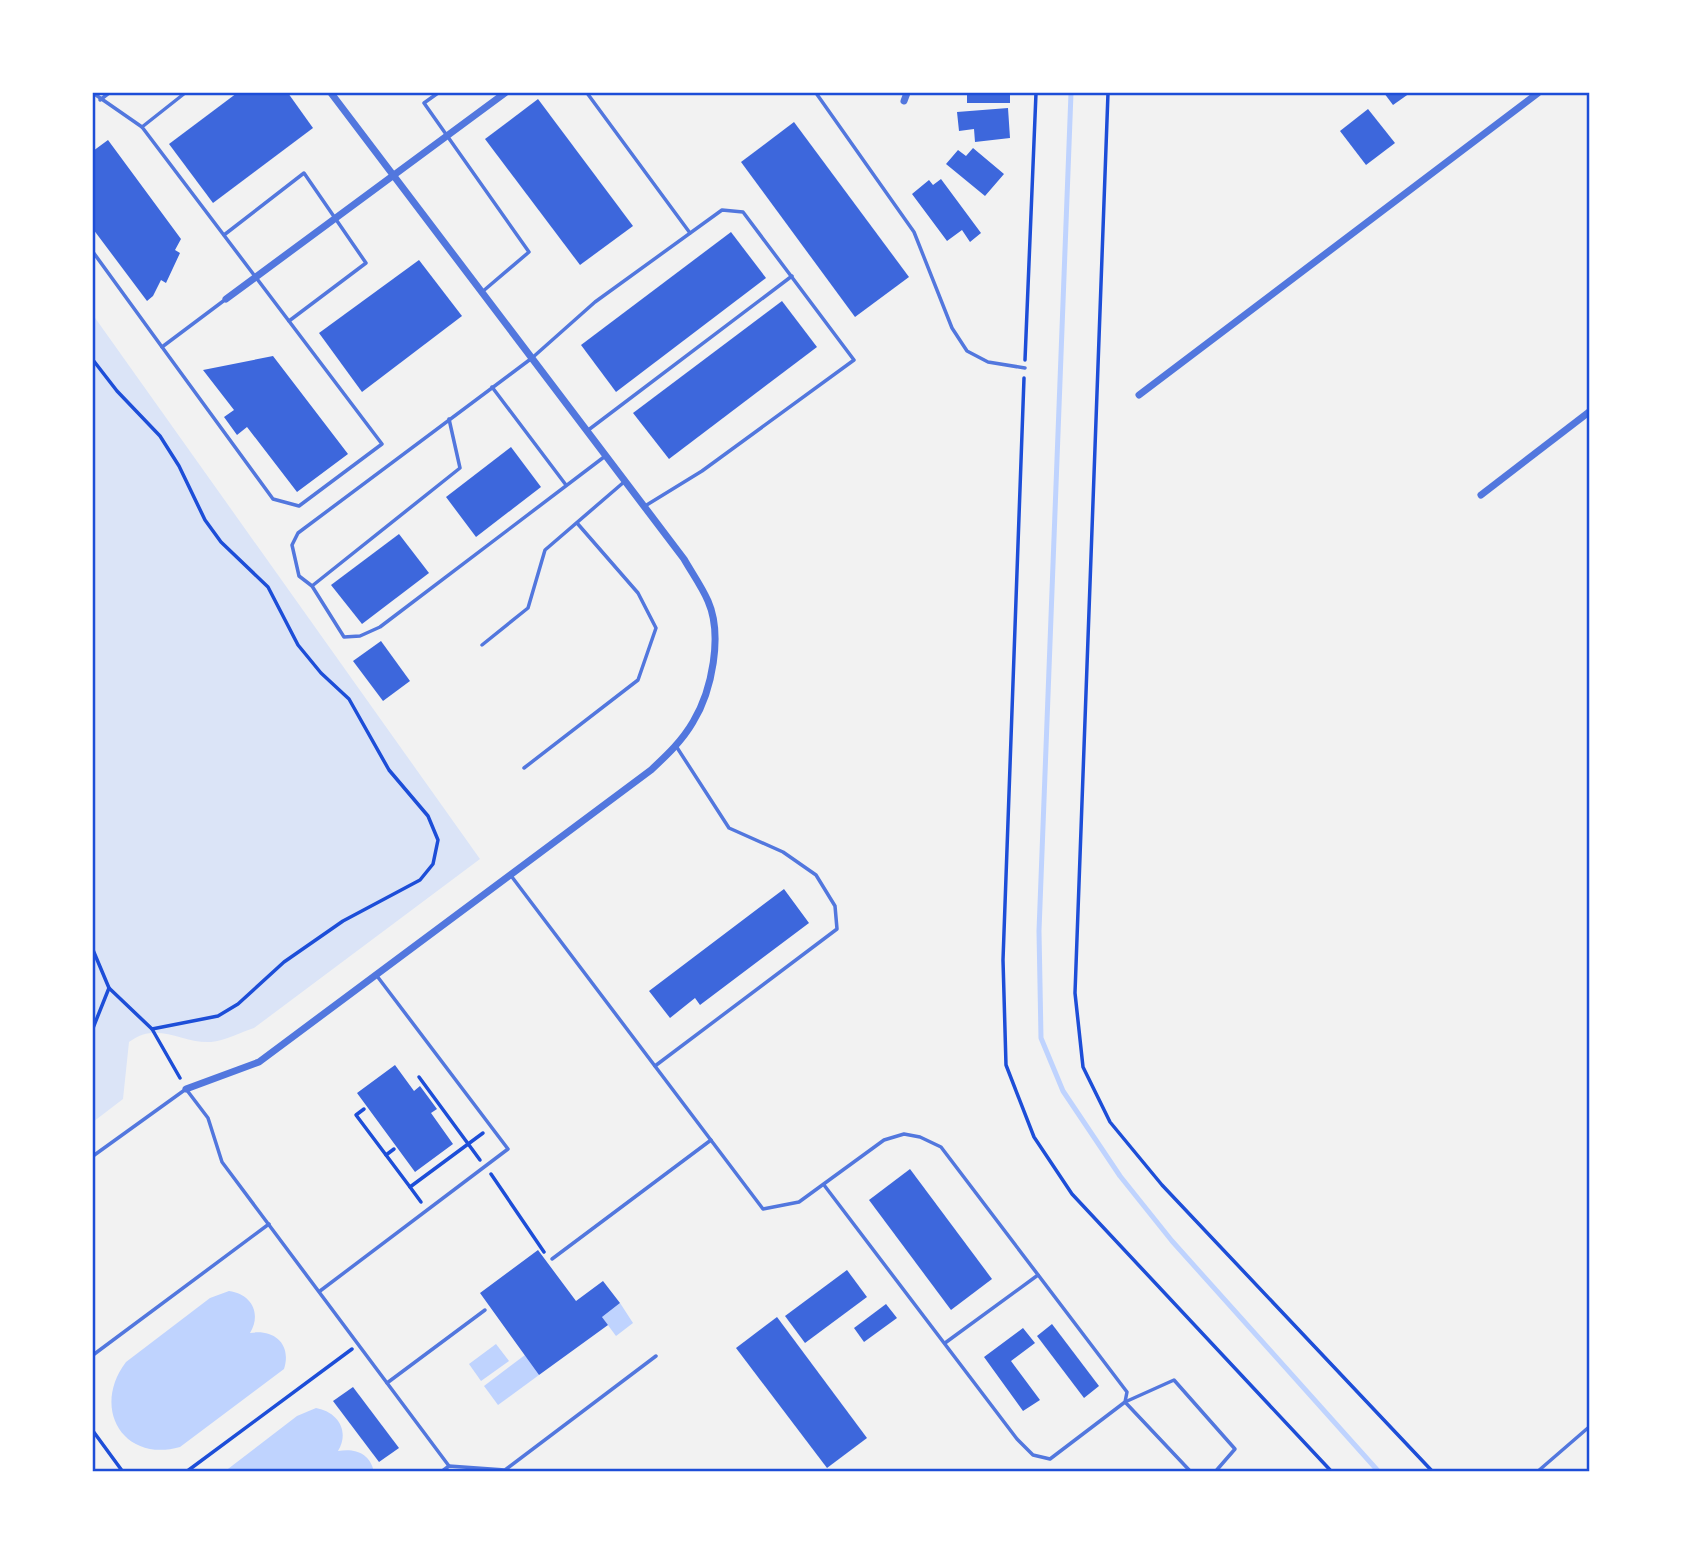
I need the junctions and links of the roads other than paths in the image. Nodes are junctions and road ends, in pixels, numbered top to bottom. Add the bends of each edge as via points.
1 (93, 93) edge
2 (109, 93) edge
3 (185, 93) edge
4 (331, 93) edge
5 (438, 93) edge
6 (505, 93) edge
7 (587, 93) edge
8 (816, 93) edge
9 (907, 93) edge
10 (1538, 93) edge
11 (100, 100) junction
12 (904, 101) dead end
13 (142, 127) junction
14 (447, 136) junction
15 (394, 176) junction
16 (337, 218) junction
17 (690, 233) junction
18 (224, 235) junction
19 (93, 252) edge
20 (792, 276) junction
21 (256, 277) junction
22 (482, 292) junction
23 (226, 299) joint
24 (289, 321) junction
25 (162, 347) junction
26 (532, 358) junction
27 (1025, 368) road end
28 (492, 387) junction
29 (1139, 395) dead end
30 (1589, 412) edge
31 (449, 419) junction
32 (587, 430) junction
33 (606, 456) junction
34 (625, 481) junction
35 (566, 485) junction
36 (1481, 495) dead end
37 (645, 507) junction
38 (577, 523) junction
39 (312, 586) junction
40 (482, 645) dead end
41 (676, 746) junction
42 (524, 768) dead end
43 (512, 877) junction
44 (377, 976) junction
45 (655, 1066) junction
46 (186, 1090) junction
47 (711, 1140) junction
48 (93, 1156) edge
49 (824, 1185) junction
50 (269, 1224) junction
51 (552, 1259) dead end
52 (1038, 1275) junction
53 (320, 1291) junction
54 (485, 1310) dead end
55 (945, 1343) junction
56 (93, 1355) edge
57 (656, 1356) dead end
58 (387, 1383) junction
59 (1125, 1402) junction
60 (1589, 1427) edge
61 (449, 1466) junction
62 (505, 1471) edge
63 (441, 1472) edge
64 (1191, 1472) edge
65 (1215, 1472) edge
66 (1536, 1472) edge

1 - 11 lane
2 - 11 lane
3 - 13 lane
4 - 15 street
5 - 14 lane via 424,103
6 - 14 street
7 - 17 lane
8 - 27 lane via 914,232 952,328 967,351 988,362
9 - 12 street
10 - 29 street
11 - 13 lane
13 - 18 lane
14 - 15 street
14 - 22 lane via 529,252
15 - 16 street
15 - 22 street
16 - 18 lane via 304,173
16 - 21 street
16 - 24 lane via 366,263
17 - 20 lane via 722,210 743,212
17 - 26 lane via 595,302
18 - 21 lane
19 - 25 lane
20 - 32 lane
20 - 37 lane via 854,359 702,471
21 - 23 street
21 - 24 lane
22 - 26 street
23 - 25 lane
24 - 25 lane via 382,444 299,506 273,499
26 - 28 lane
26 - 32 street
28 - 31 lane
28 - 35 lane
30 - 36 street
31 - 39 lane via 460,468
31 - 39 lane via 298,533 292,545 299,576
32 - 33 street
33 - 34 street
33 - 35 lane
34 - 37 street
34 - 38 lane
35 - 39 lane via 380,626 360,636 344,637
37 - 41 street via 709,602 714,629 710,676 695,719
38 - 40 lane via 545,550 528,608
38 - 42 lane via 638,593 656,628 638,680
41 - 43 street
41 - 45 lane via 729,828 783,852 816,875 835,906 838,929
43 - 44 street
43 - 45 lane
44 - 46 street via 259,1062
44 - 53 lane via 508,1149
45 - 47 lane
46 - 48 lane
46 - 50 lane via 208,1118 222,1162
47 - 49 lane via 763,1209 799,1202
47 - 51 lane
49 - 52 lane via 884,1140 904,1134 920,1137 941,1147
49 - 55 lane
50 - 53 lane
50 - 56 lane
52 - 55 lane
52 - 59 lane via 1127,1392
53 - 58 lane
54 - 58 lane
55 - 59 lane via 1033,1455 1050,1459
57 - 62 lane
58 - 61 lane
59 - 64 lane
59 - 65 lane via 1174,1380 1235,1449
60 - 66 lane
61 - 62 lane
61 - 63 lane

